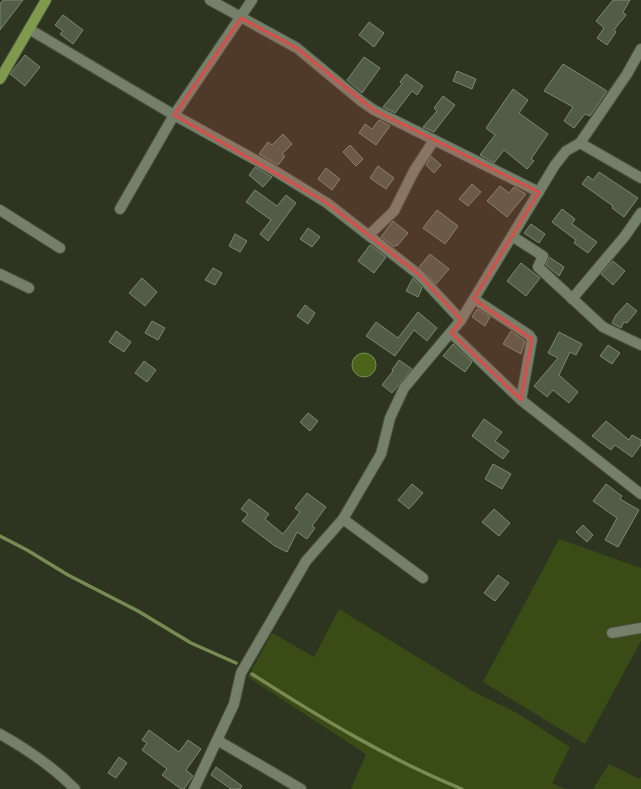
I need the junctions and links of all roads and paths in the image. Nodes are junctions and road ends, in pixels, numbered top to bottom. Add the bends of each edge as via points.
1 (46, 0) edge
2 (210, 0) edge
3 (252, 0) edge
4 (241, 18) junction
5 (29, 29) junction
6 (641, 49) edge
7 (0, 79) edge
8 (174, 115) junction
9 (434, 140) junction
10 (580, 143) junction
11 (641, 178) edge
12 (539, 192) junction
13 (120, 209) dead end
14 (0, 210) edge
15 (641, 213) edge
16 (369, 235) junction
17 (512, 236) junction
18 (60, 248) dead end
19 (0, 274) edge
20 (29, 288) dead end
21 (474, 299) junction
22 (572, 299) junction
23 (461, 320) junction
24 (451, 333) junction
25 (641, 344) edge
26 (521, 400) junction
27 (641, 494) edge
28 (343, 519) junction
29 (424, 578) dead end
30 (641, 628) edge
31 (612, 633) dead end
32 (0, 734) edge
33 (217, 740) junction
34 (74, 789) edge
35 (194, 789) edge
36 (301, 789) edge

1 - 5 main road
2 - 4 street
3 - 4 street
4 - 8 street
4 - 9 street via 297,48 374,110
5 - 7 main road
5 - 8 street
6 - 10 street
8 - 13 street
8 - 16 street via 327,203
9 - 12 street
9 - 16 street via 394,211
10 - 11 street
10 - 12 street via 566,151 554,165
12 - 17 street
14 - 18 street
15 - 22 street
16 - 23 street via 418,274
17 - 21 street
17 - 22 street via 543,256 538,267
19 - 20 street
21 - 23 street
21 - 26 street via 532,339
22 - 25 street via 603,327
23 - 24 street
24 - 26 street
24 - 28 street via 404,388 390,418 381,454
26 - 27 street
28 - 29 street
28 - 33 street via 306,561 241,673 234,704
30 - 31 street
32 - 34 street via 24,747
33 - 35 street
33 - 36 street

